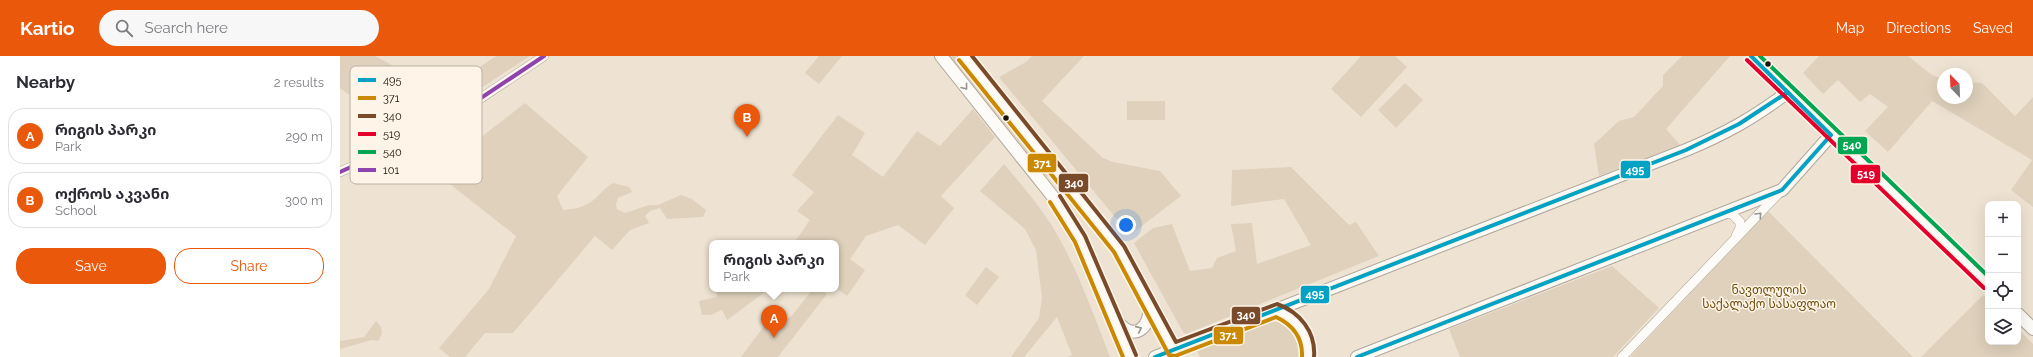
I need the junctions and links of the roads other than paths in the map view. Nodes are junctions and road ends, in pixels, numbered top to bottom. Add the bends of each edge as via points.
1 (544, 56) edge
2 (941, 56) edge
3 (964, 56) edge
4 (1751, 56) edge
5 (1788, 92) junction
6 (482, 97) edge
7 (1831, 135) junction
8 (1053, 166) junction
9 (350, 168) edge
10 (340, 172) edge
11 (1037, 178) junction
12 (1068, 184) junction
13 (1782, 190) junction
14 (1054, 198) junction
15 (1723, 213) junction
16 (1734, 239) junction
17 (1985, 281) edge
18 (1150, 304) junction
19 (1276, 310) junction
20 (2021, 317) edge
21 (1115, 318) junction
22 (2033, 329) edge
23 (1173, 350) junction
24 (1130, 357) edge
25 (1155, 357) edge
26 (1308, 357) edge
27 (1357, 357) edge
28 (1622, 357) edge

1 - 6 street
2 -> 11 main road
3 - 8 main road
4 - 5 street
5 - 7 main road
5 - 19 main road via 1759,114 1716,137
7 - 13 main road
7 - 17 main road
8 - 11 main road via 1055,174 1052,181
8 - 12 main road
9 - 10 street
11 - 14 main road
12 - 14 main road via 1060,184 1055,188
12 - 18 main road via 1119,249
13 - 15 main road
16 -> 13 street
14 - 21 main road via 1080,239
15 - 16 street via 1732,214 1740,222
15 - 27 main road
16 - 28 street
21 -> 18 main road via 1126,330 1140,330 1150,319
18 - 23 main road
19 - 23 main road
19 - 26 main road via 1297,323 1308,345
20 - 22 main road
21 - 24 main road
23 - 25 main road

